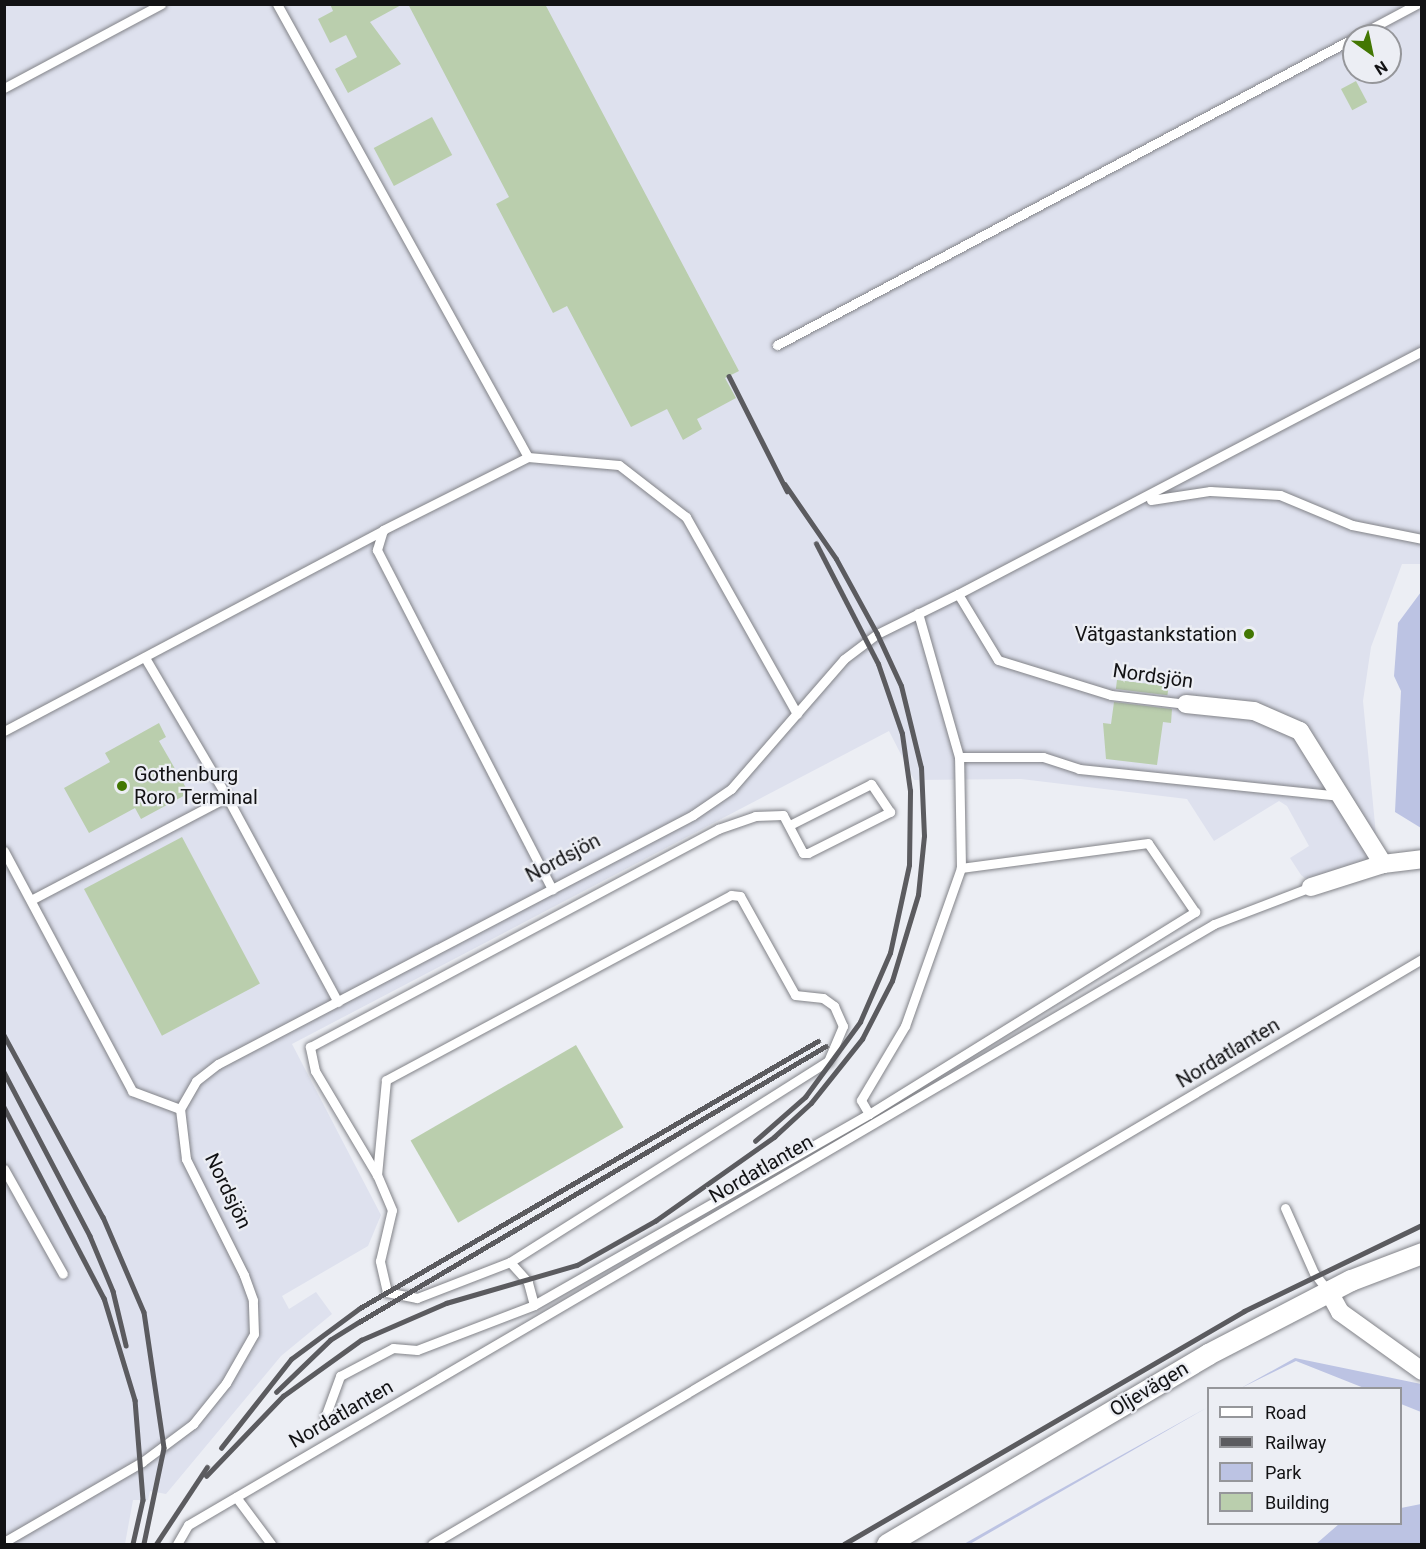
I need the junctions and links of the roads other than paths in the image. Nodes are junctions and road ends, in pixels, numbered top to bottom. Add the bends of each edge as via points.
1 (161, 4) edge
2 (277, 4) edge
3 (1417, 4) edge
4 (1380, 24) edge
5 (1342, 44) edge
6 (4, 88) edge
7 (777, 345) dead end
8 (1422, 351) edge
9 (528, 457) junction
10 (1143, 501) junction
11 (383, 530) junction
12 (1422, 539) edge
13 (359, 543) junction
14 (376, 550) junction
15 (958, 594) junction
16 (918, 613) junction
17 (145, 658) junction
18 (1186, 704) joint
19 (797, 714) junction
20 (4, 731) edge
21 (959, 757) junction
22 (227, 797) junction
23 (1344, 797) junction
24 (790, 825) junction
25 (4, 851) edge
26 (1422, 859) edge
27 (1383, 864) junction
28 (961, 868) junction
29 (1311, 887) joint
30 (552, 889) junction
31 (33, 899) junction
32 (1422, 958) edge
33 (338, 1002) junction
34 (180, 1109) junction
35 (869, 1114) junction
36 (4, 1169) edge
37 (377, 1175) junction
38 (1285, 1208) dead end
39 (1422, 1253) edge
40 (510, 1262) junction
41 (63, 1274) dead end
42 (1329, 1292) junction
43 (534, 1305) junction
44 (1422, 1371) edge
45 (325, 1418) dead end
46 (236, 1497) junction
47 (4, 1542) edge
48 (177, 1545) edge
49 (271, 1545) edge
50 (432, 1545) edge
51 (887, 1545) edge

1 - 6 lane
2 - 9 lane
3 - 4 lane
5 - 7 lane
8 - 10 lane
9 - 11 lane
9 - 19 lane via 619,465 686,518
10 - 12 lane via 1210,491 1280,495 1352,525
10 - 15 lane
11 - 13 lane
11 - 14 lane
13 - 14 lane
13 - 17 lane
14 - 30 lane
15 - 16 lane, Nordsjön
15 - 18 lane, Nordsjön via 998,660 1111,696
16 - 19 lane, Nordsjön via 844,659
16 - 21 lane
17 - 20 lane
17 - 22 lane
18 - 23 street, Nordsjön via 1279,718 1300,731
19 - 30 lane, Nordsjön via 731,789 693,815
21 - 23 lane via 1043,757 1079,769
21 - 28 lane
22 - 31 lane
22 - 33 lane
23 - 27 street, Nordsjön
24 - 24 lane via 871,784 890,812 808,853
24 - 37 lane via 783,815 755,816 718,829 310,1047 315,1071
25 - 31 lane
26 - 27 street
27 - 29 street
28 - 35 lane via 905,1026 861,1100
28 - 35 lane via 1148,843 1195,912
29 - 46 lane, Nordatlanten via 1214,924
30 - 33 lane, Nordsjön
31 - 34 lane via 132,1091
32 - 50 lane, Nordatlanten
33 - 34 lane, Nordsjön via 218,1064 196,1081
34 - 47 lane, Nordsjön via 186,1159 253,1300 254,1334 226,1383 193,1424 142,1462
35 - 43 lane
36 - 41 lane
37 - 40 lane via 393,1210 380,1261 387,1292 417,1298
37 - 40 lane via 386,1080 720,896 740,896 795,995 823,998 834,1006 843,1026 828,1061
38 - 42 lane via 1314,1273
39 - 42 street, Oljevägen
40 - 43 lane via 528,1282
42 - 44 street via 1340,1312
42 - 51 street, Oljevägen via 1208,1354
43 - 45 lane via 417,1350 393,1348 339,1376
46 - 48 lane, Nordatlanten via 188,1525
46 - 49 lane

